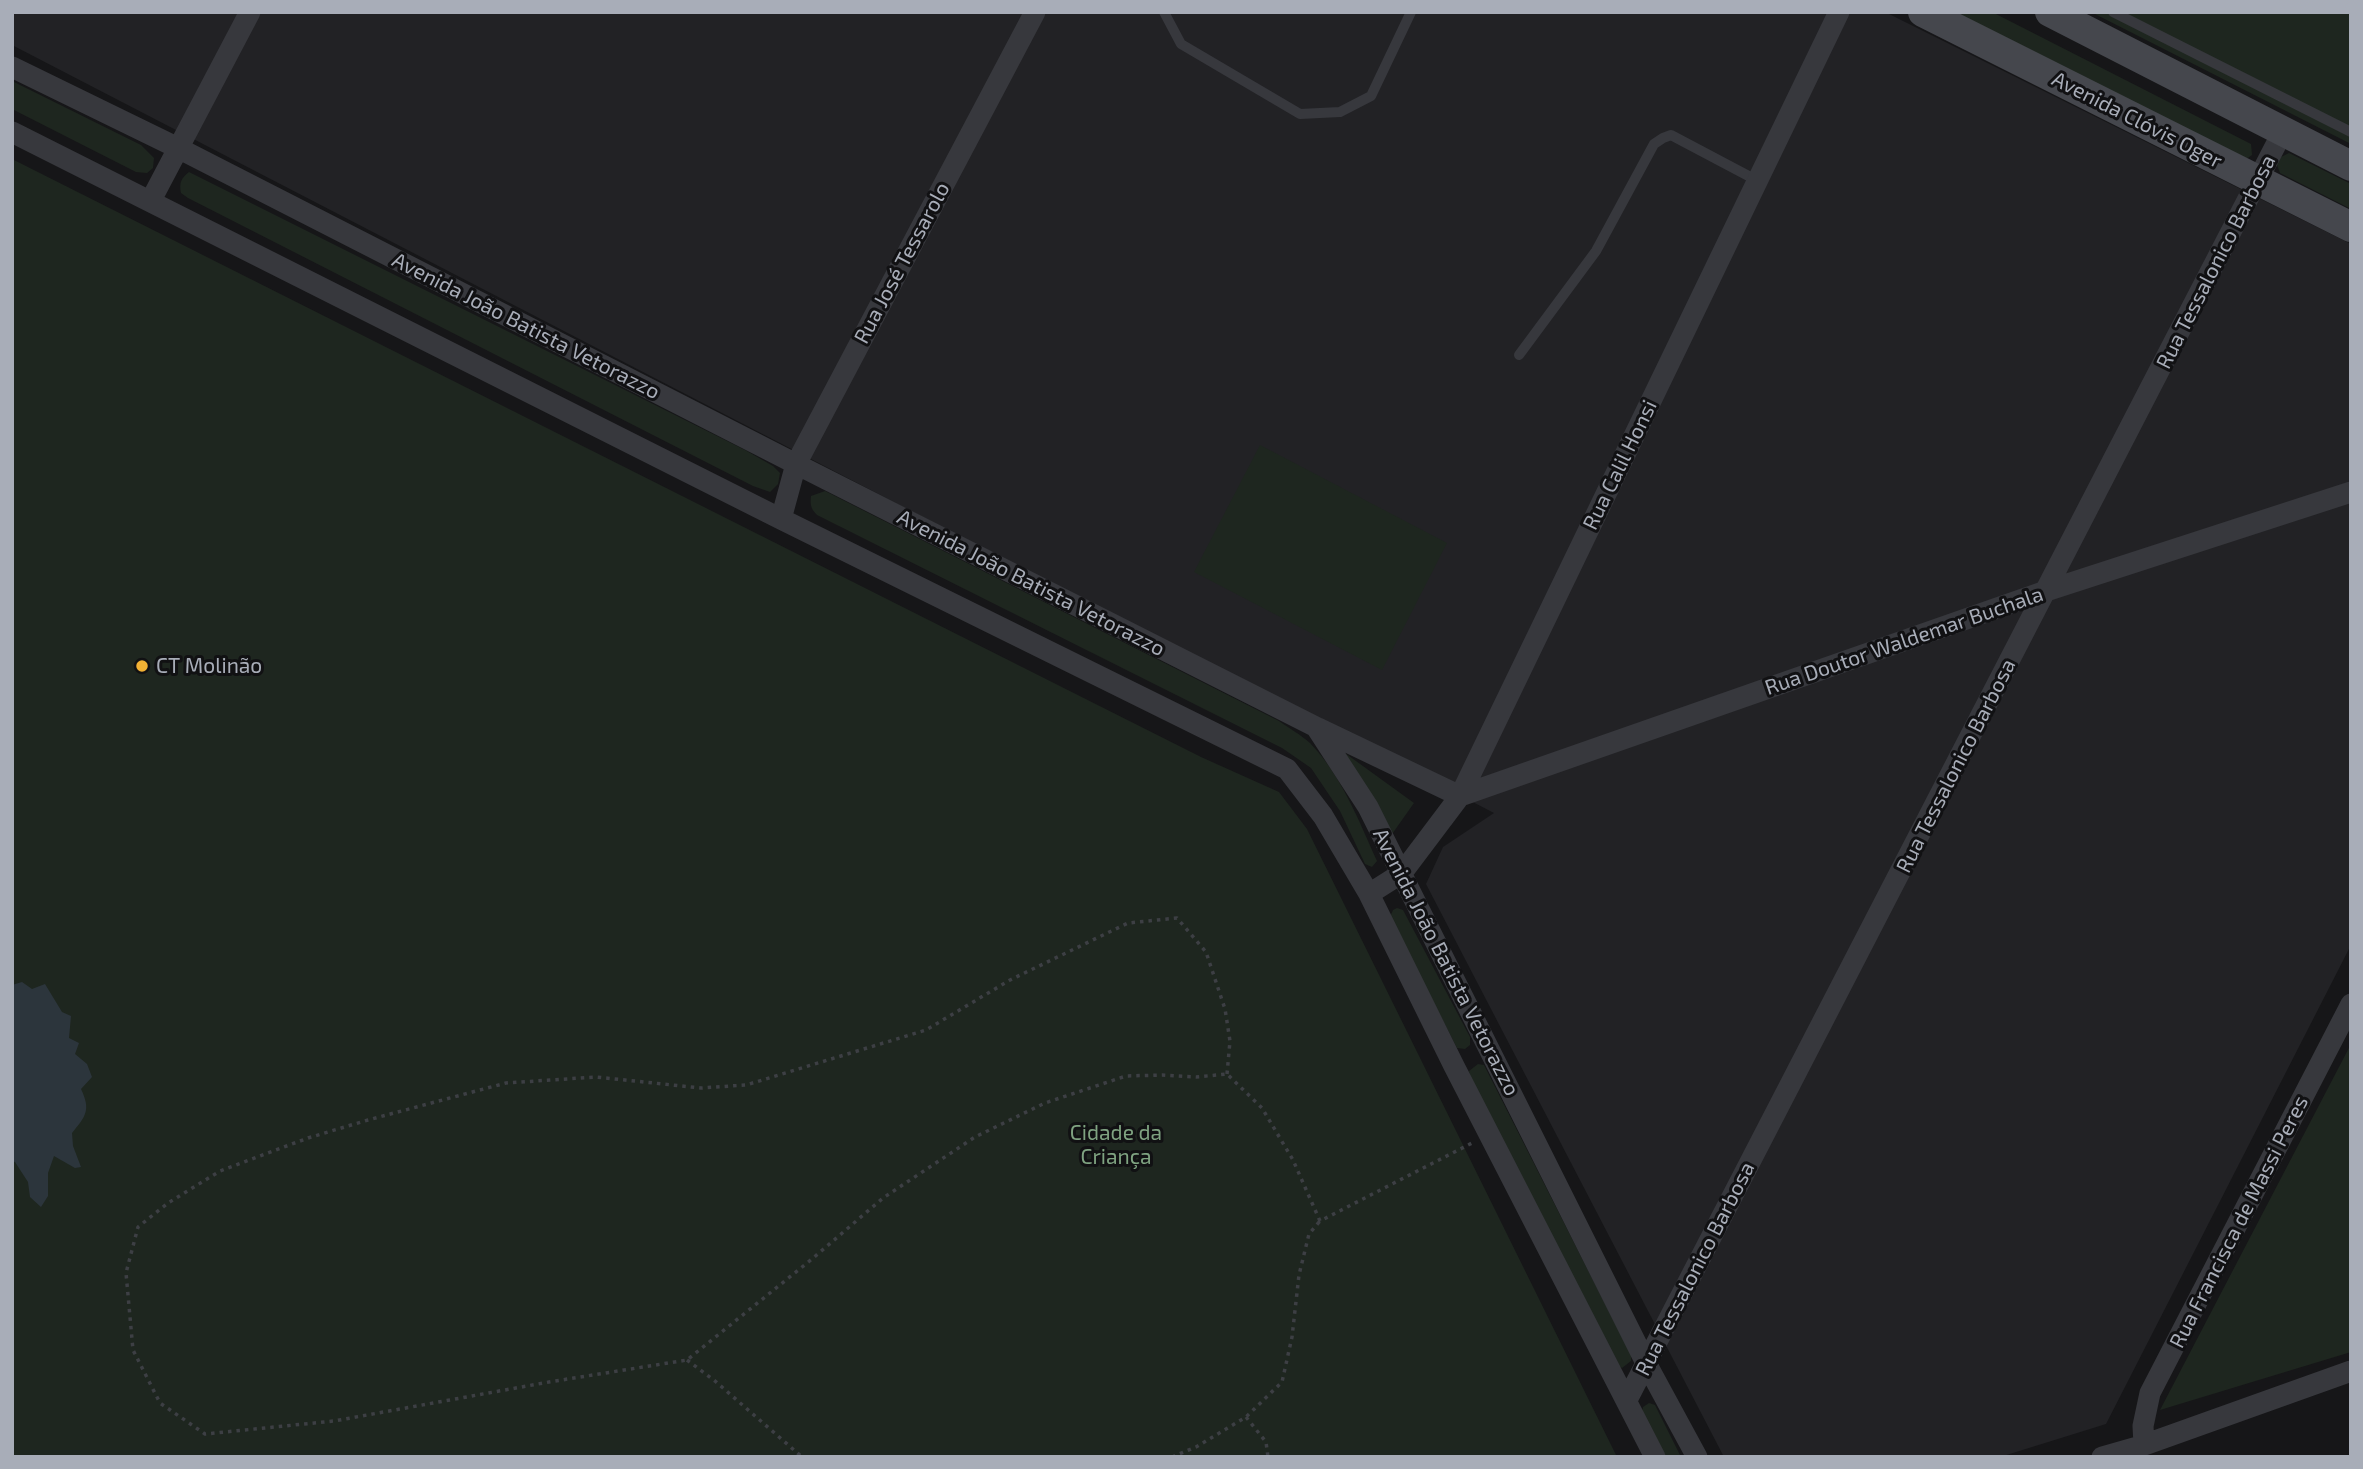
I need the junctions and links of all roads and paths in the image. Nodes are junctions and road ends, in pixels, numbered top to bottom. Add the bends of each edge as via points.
1 (250, 12) edge
2 (1035, 12) edge
3 (1164, 12) edge
4 (1411, 12) edge
5 (1839, 12) edge
6 (1923, 12) edge
7 (2050, 12) edge
8 (2113, 12) edge
9 (12, 66) edge
10 (2283, 131) junction
11 (12, 132) edge
12 (2351, 132) edge
13 (180, 149) junction
14 (2351, 166) edge
15 (2258, 180) junction
16 (1758, 181) junction
17 (151, 200) junction
18 (2351, 227) edge
19 (1519, 355) dead end
20 (796, 464) junction
21 (2351, 492) edge
22 (781, 519) junction
23 (2046, 592) junction
24 (1316, 727) junction
25 (1460, 796) junction
26 (1402, 873) junction
27 (1369, 894) junction
28 (2351, 1004) edge
29 (1488, 1048) junction
30 (1454, 1066) junction
31 (1227, 1074) junction
32 (1489, 1135) junction
33 (1320, 1221) junction
34 (687, 1360) junction
35 (1646, 1363) junction
36 (2351, 1371) edge
37 (1627, 1400) junction
38 (1246, 1417) junction
39 (2145, 1451) edge
40 (802, 1457) edge
41 (1172, 1457) edge
42 (1268, 1457) edge
43 (1655, 1457) edge
44 (1697, 1457) edge
45 (2102, 1457) edge

1 - 13 street
2 - 20 street, Rua José Tessarolo
3 - 4 lane via 1181,44 1300,114 1340,113 1371,96
5 - 16 street, Rua Calil Honsi
6 - 15 main road, Avenida Clóvis Oger
7 - 10 main road
8 - 12 lane
9 - 13 street, Avenida João Batista Vetorazzo
10 - 14 main road
10 - 15 street, Rua Tessalonico Barbosa
11 - 17 street, Avenida João Batista Vetorazzo
13 - 17 street
13 - 20 street, Avenida João Batista Vetorazzo
15 - 18 main road, Avenida Clóvis Oger
15 - 23 street, Rua Tessalonico Barbosa
16 - 19 lane via 1671,135 1654,144 1596,251
16 - 25 street, Rua Calil Honsi
17 - 22 street, Avenida João Batista Vetorazzo
20 - 22 street, Rua José Tessarolo
20 - 24 street, Avenida João Batista Vetorazzo
21 - 23 street, Rua Doutor Waldemar Buchala
22 - 27 street, Avenida João Batista Vetorazzo via 1287,769 1323,816
23 - 25 street, Rua Doutor Waldemar Buchala
23 - 35 street, Rua Tessalonico Barbosa
24 - 25 street
24 - 26 street, Avenida João Batista Vetorazzo via 1368,807
25 - 26 street, Rua Calil Honsi
26 - 27 street, Rua Calil Honsi
26 - 29 street, Avenida João Batista Vetorazzo
27 - 30 street, Avenida João Batista Vetorazzo
28 - 39 street, Rua Francisca de Massi Peres via 2150,1393 2143,1426
29 - 30 street
29 - 35 street, Avenida João Batista Vetorazzo
30 - 32 street, Avenida João Batista Vetorazzo
31 - 33 path via 1262,1108 1293,1160
31 - 34 path via 1126,1076 1045,1102 975,1137 883,1198
31 - 34 path via 1230,1041 1225,1009 1206,952 1177,918 1128,923 1010,980 926,1030 746,1085 701,1088 596,1077 506,1083 308,1139 220,1171 169,1203 138,1227 126,1273 133,1350 160,1403 205,1434 334,1421
32 - 33 path
32 - 37 street, Avenida João Batista Vetorazzo
33 - 38 path via 1309,1234 1298,1275 1282,1382
34 - 40 path
35 - 37 street, Rua Tessalonico Barbosa
35 - 44 street, Avenida João Batista Vetorazzo
36 - 39 street
37 - 43 street, Avenida João Batista Vetorazzo
38 - 41 path
38 - 42 path via 1266,1442
39 - 45 street

